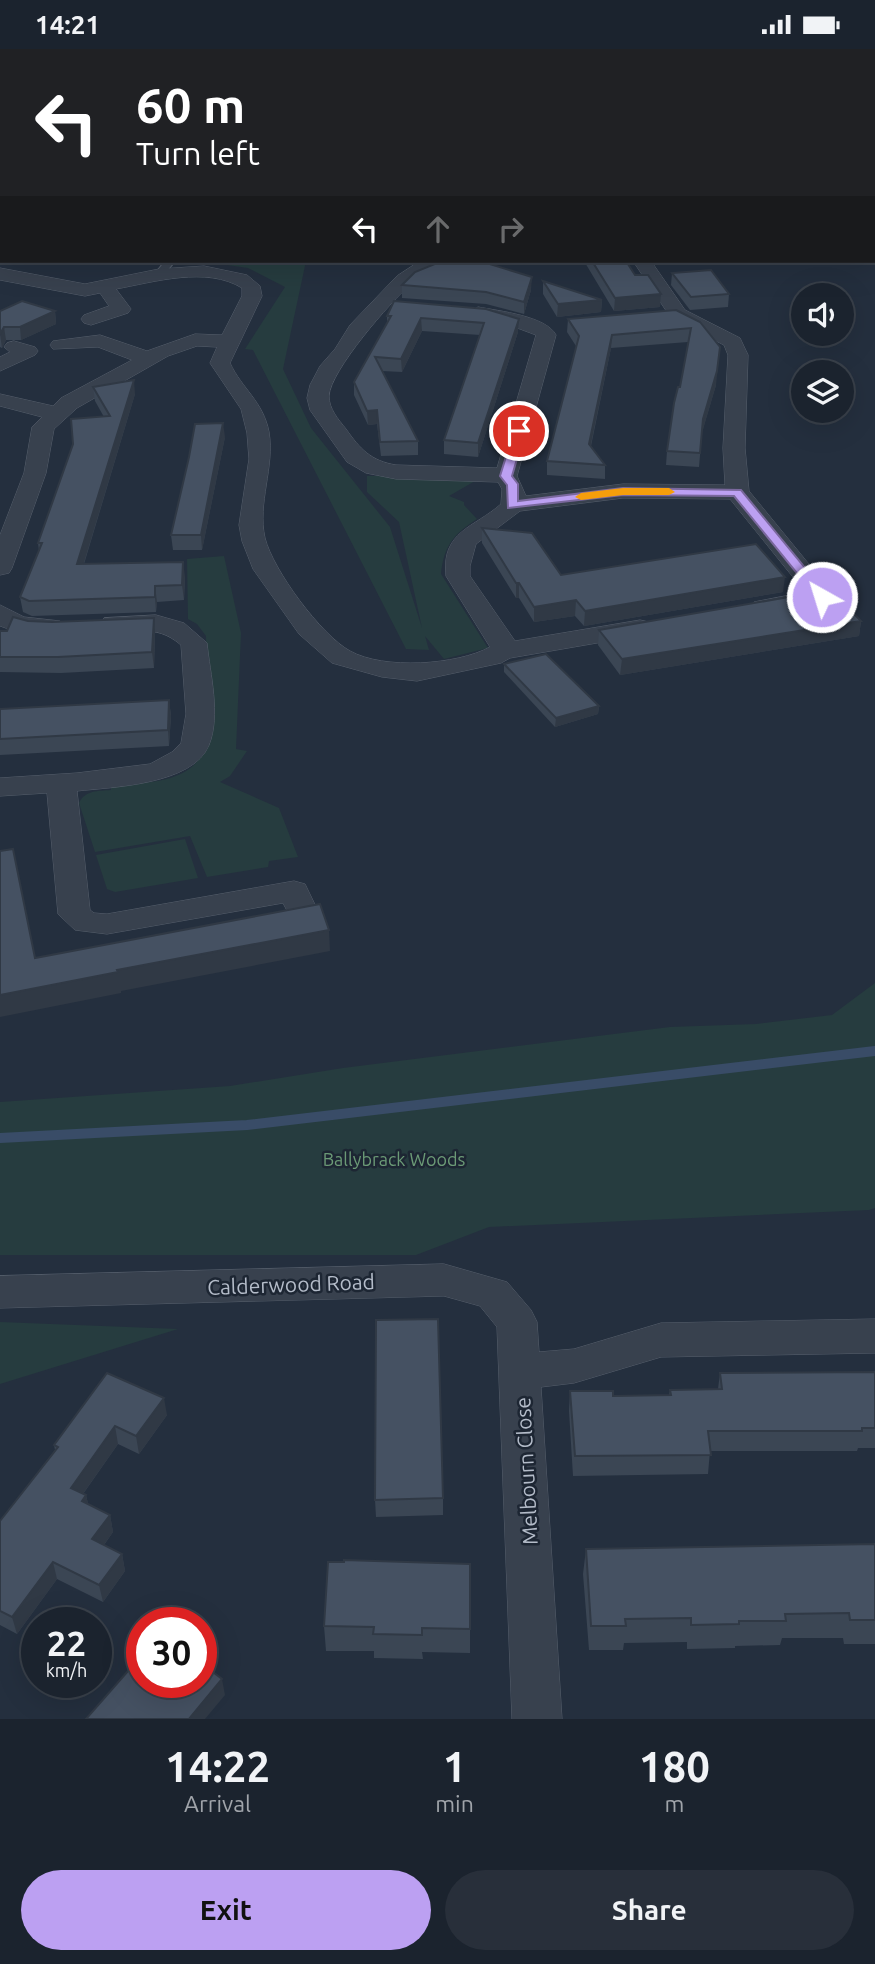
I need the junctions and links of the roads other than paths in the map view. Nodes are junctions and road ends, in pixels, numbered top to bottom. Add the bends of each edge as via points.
1 (429, 263) edge
2 (643, 263) edge
3 (164, 268) edge
4 (0, 274) edge
5 (106, 287) junction
6 (380, 304) junction
7 (403, 306) edge
8 (455, 311) edge
9 (678, 314) junction
10 (651, 317) edge
11 (91, 319) dead end
12 (229, 341) junction
13 (150, 359) junction
14 (0, 365) edge
15 (0, 400) edge
16 (57, 414) junction
17 (506, 476) junction
18 (737, 492) junction
19 (512, 505) junction
20 (0, 568) edge
21 (742, 610) edge
22 (0, 613) edge
23 (662, 624) edge
24 (503, 651) junction
25 (61, 783) junction
26 (0, 787) edge
27 (304, 915) edge
28 (0, 1292) edge
29 (875, 1336) edge
30 (522, 1371) junction
31 (537, 1719) edge

1 - 6 street
2 - 9 street
3 - 5 street
3 - 12 street via 240,279 251,286 252,296
4 - 5 street via 85,290
5 - 11 street via 121,309
6 - 7 street
6 - 17 street via 357,329 320,385 321,410 349,449 365,464 382,470
8 - 17 street via 547,326
9 - 10 street
9 - 18 street via 733,342 738,355
12 - 13 street via 195,340
12 - 24 street via 220,363 252,409 258,433 260,459 251,525 254,541 265,569 308,628 341,657 382,669 417,673
13 - 14 street via 100,341 36,350
13 - 16 street
15 - 16 street
16 - 20 street via 43,427 35,474
17 - 19 street via 512,484
18 - 19 street via 623,491
18 - 21 street via 822,597
19 - 24 street via 468,538 456,563 458,576 499,635
22 - 25 street via 4,619 26,625 54,627 166,623 194,643 200,714 195,745 157,772
23 - 24 street
25 - 26 street
25 - 27 street via 74,915 86,923 107,924 294,891
28 - 30 street, Calderwood Road via 444,1280 493,1293 517,1322
29 - 30 street, Melbourn Close via 661,1340 574,1366
30 - 31 street, Melbourn Close

